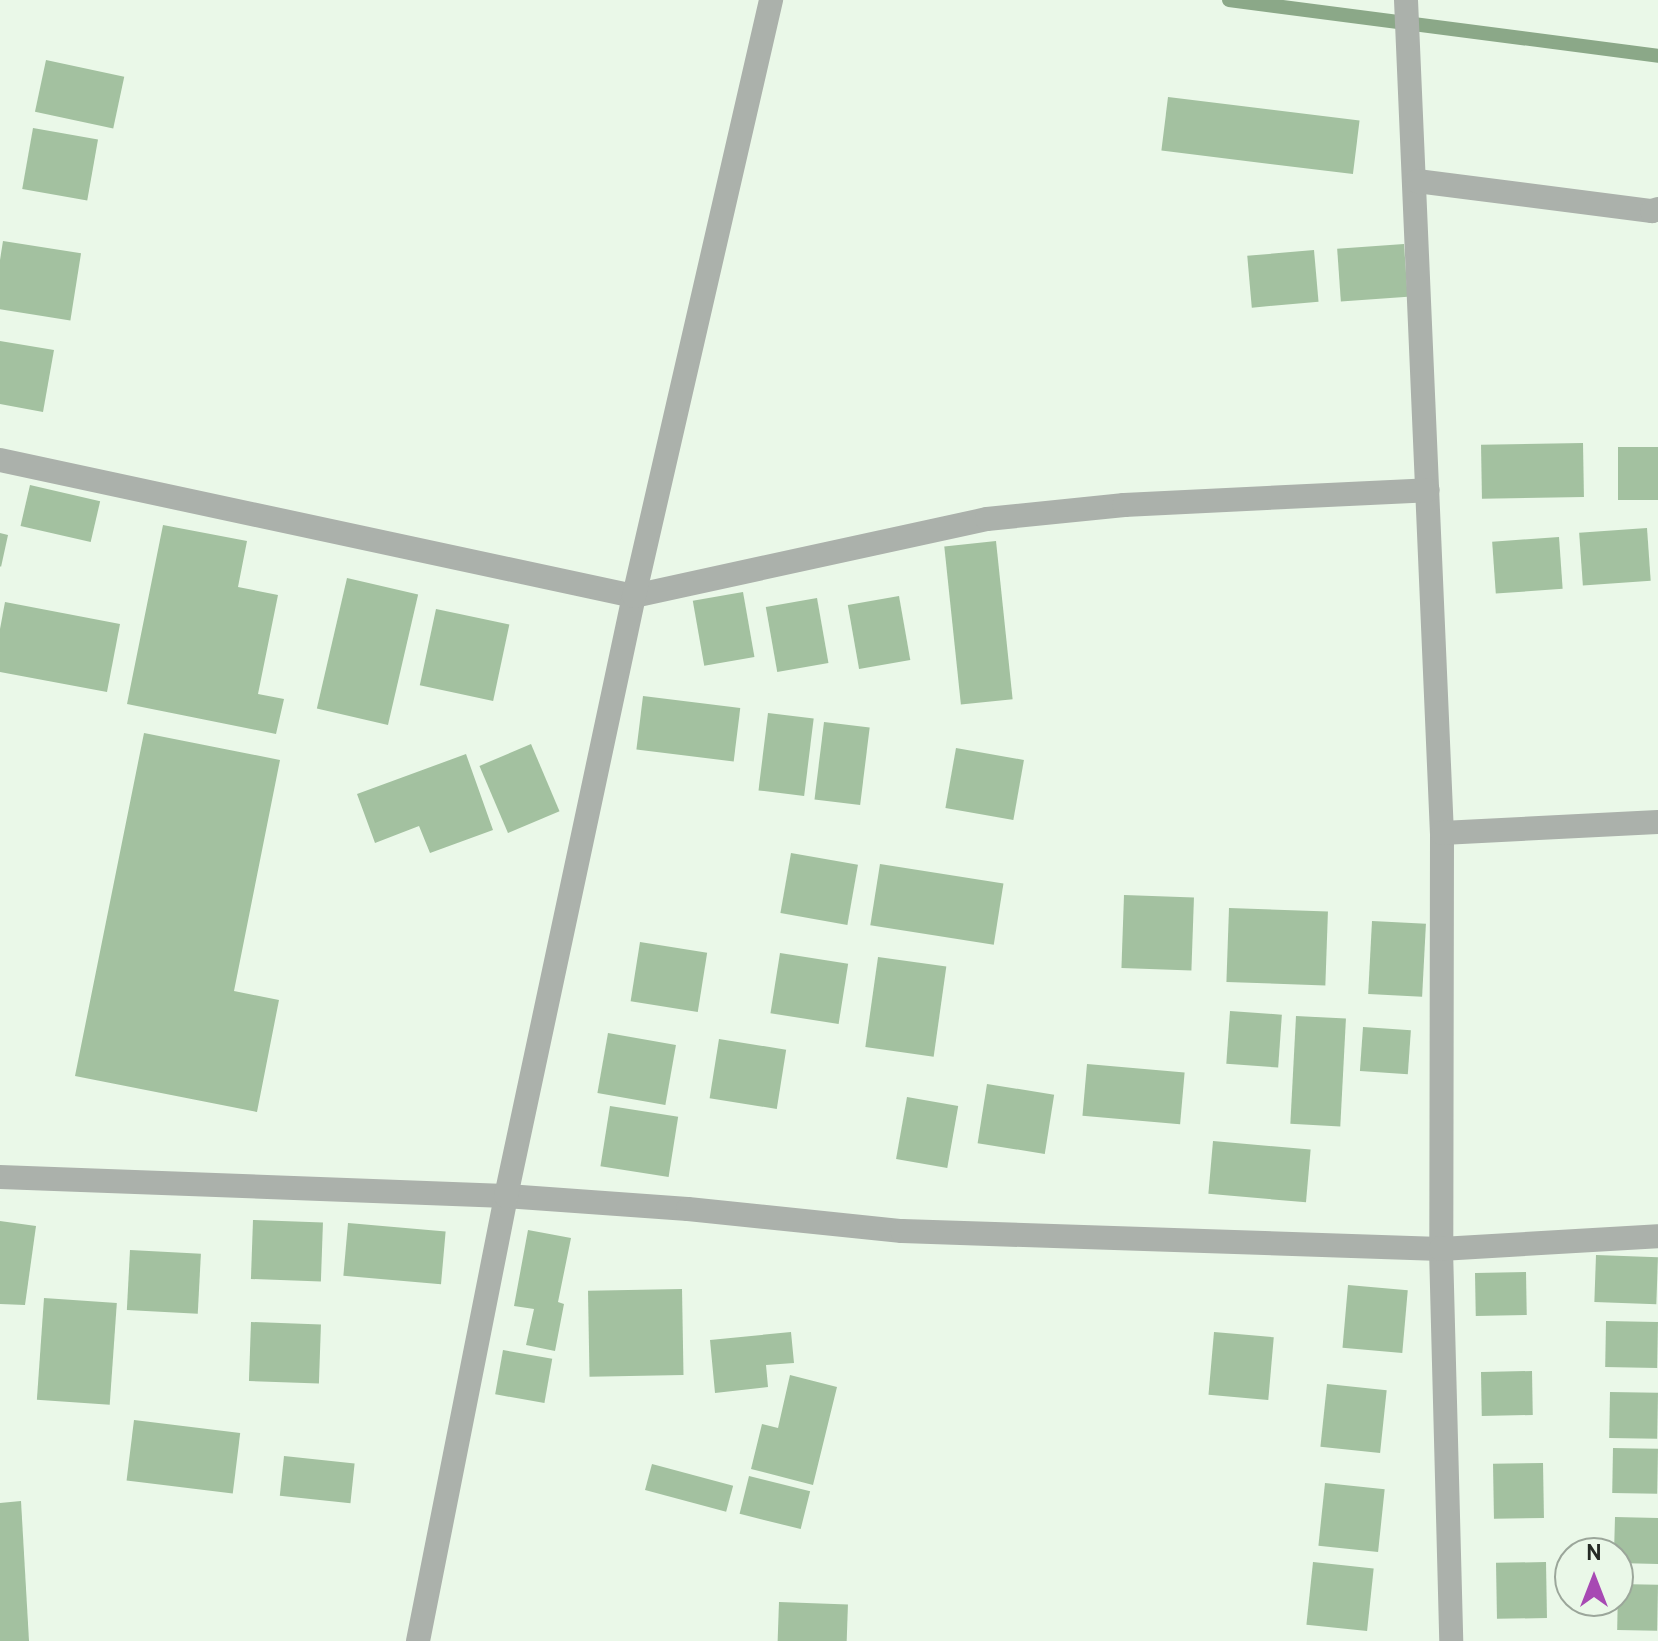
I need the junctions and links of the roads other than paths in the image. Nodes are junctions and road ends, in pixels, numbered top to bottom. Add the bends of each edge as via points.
1 (771, 0) edge
2 (1406, 0) edge
3 (1417, 181) junction
4 (1658, 209) edge
5 (0, 460) edge
6 (1428, 490) junction
7 (634, 596) junction
8 (1658, 822) edge
9 (1442, 833) junction
10 (0, 1177) edge
11 (506, 1196) junction
12 (1658, 1236) edge
13 (1441, 1249) junction
14 (418, 1641) edge
15 (1451, 1641) edge

1 - 7 street
2 - 3 street
3 - 4 street
3 - 6 street
5 - 7 street
6 - 7 street via 1124,505 987,519
6 - 9 street
7 - 11 street
8 - 9 street
9 - 13 street
10 - 11 street
11 - 13 street via 902,1231
11 - 14 street
12 - 13 street
13 - 15 street

